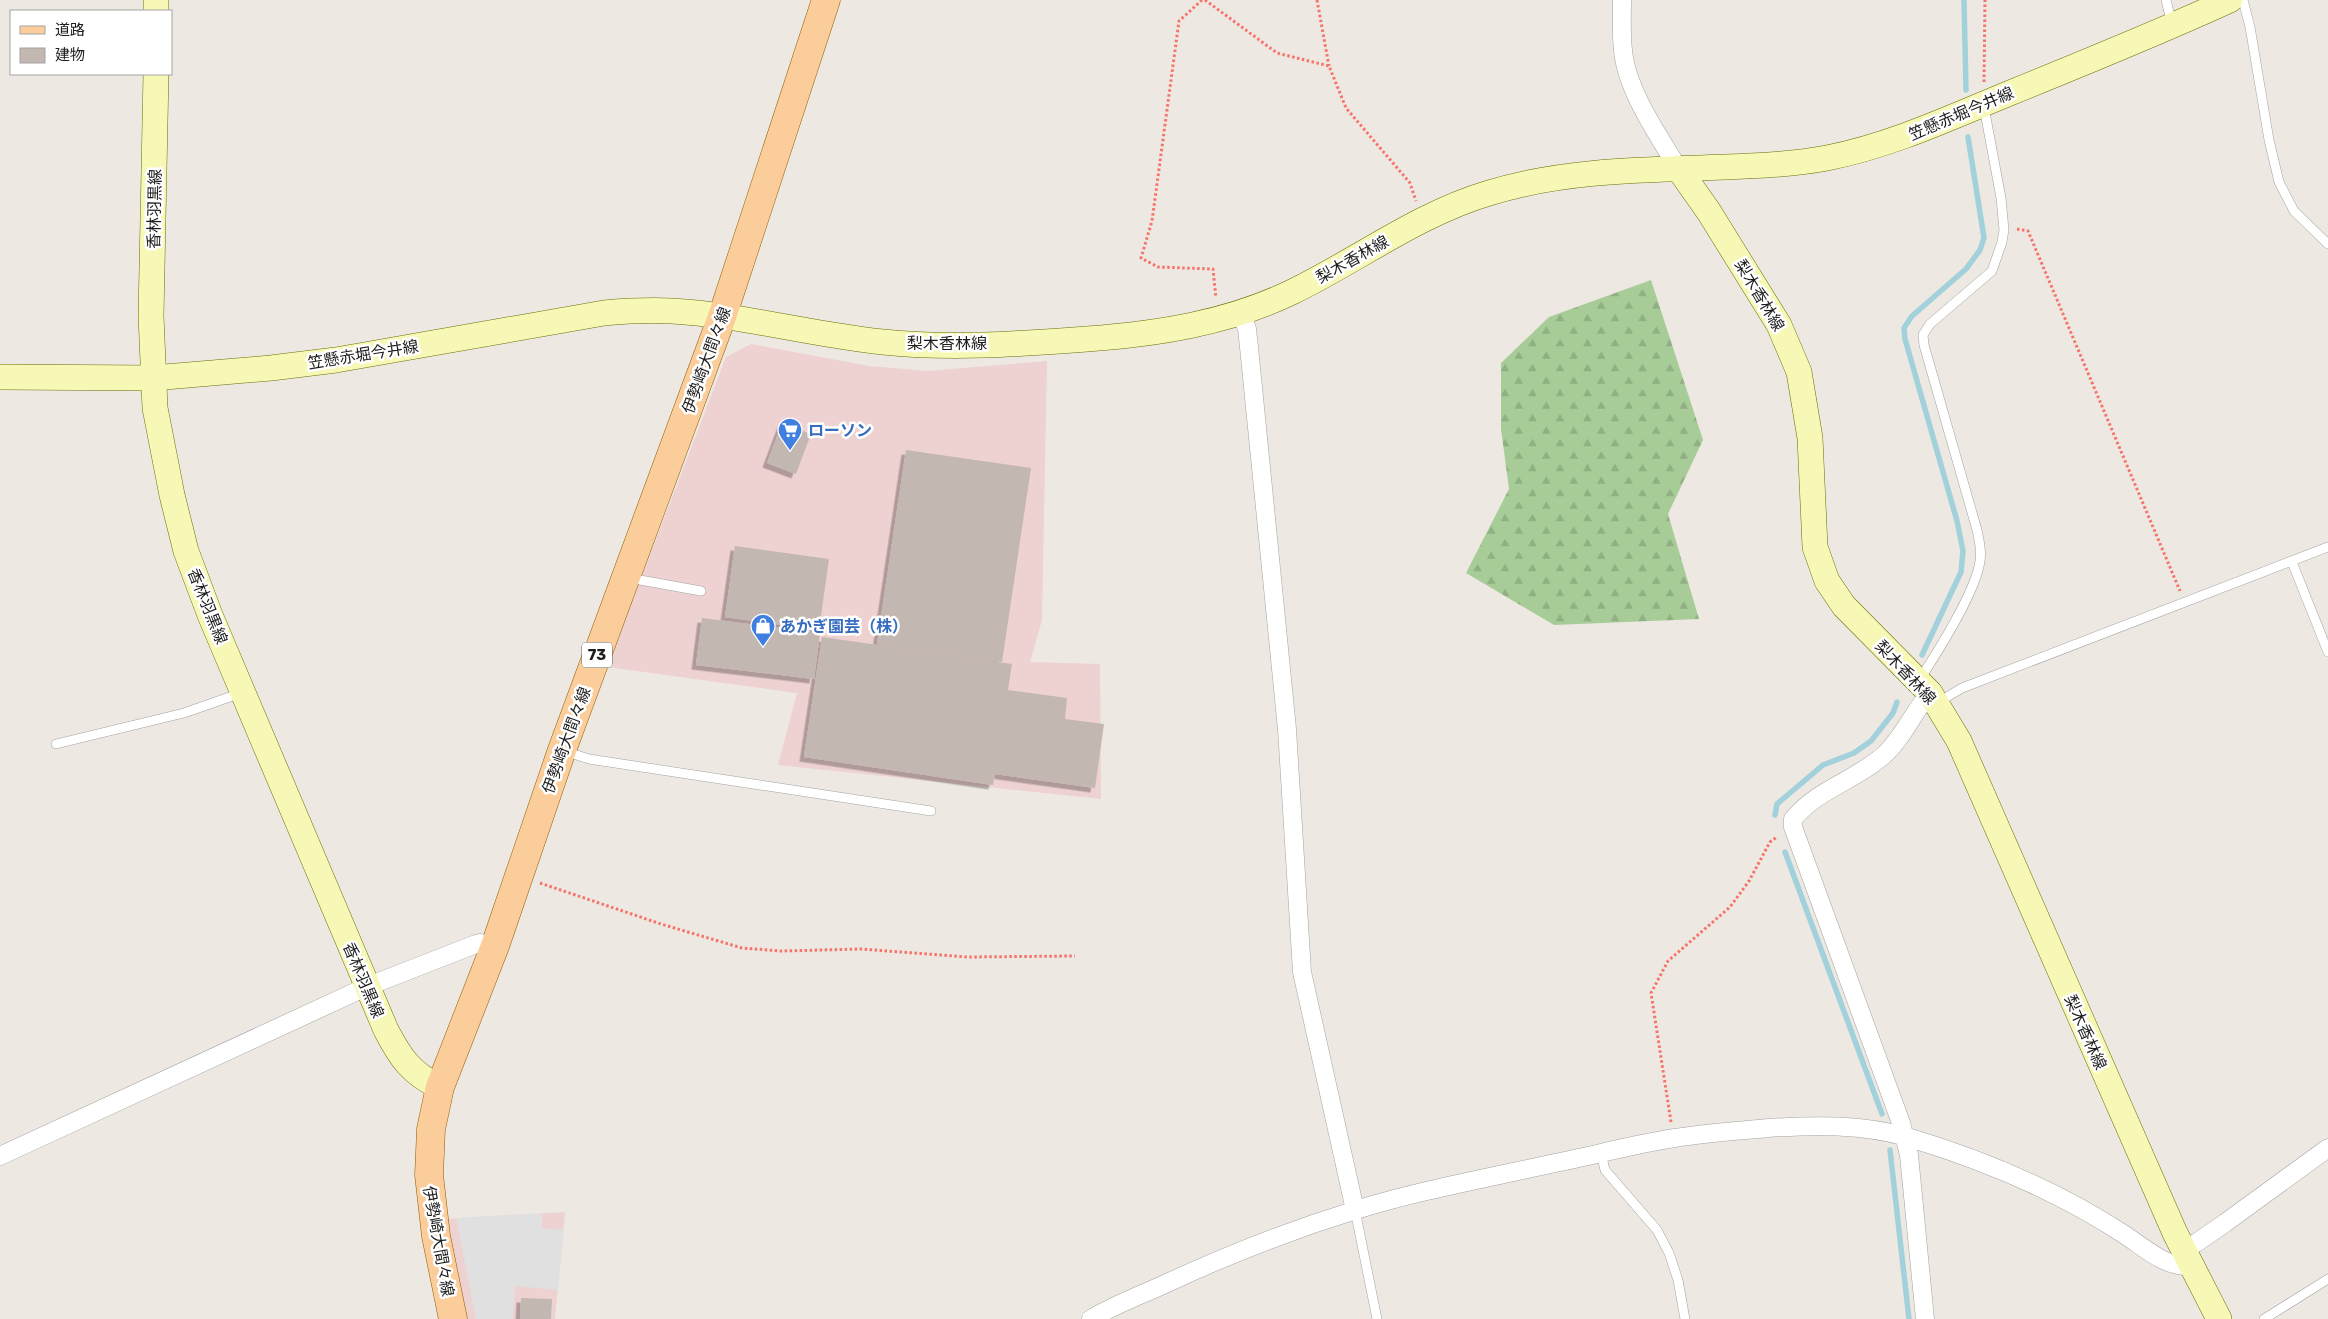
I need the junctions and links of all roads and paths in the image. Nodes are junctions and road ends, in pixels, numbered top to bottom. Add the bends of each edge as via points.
1 (826, 0) edge
2 (1202, 0) edge
3 (1206, 0) edge
4 (1317, 0) edge
5 (1622, 0) edge
6 (1985, 0) edge
7 (2166, 0) edge
8 (2230, 0) edge
9 (2242, 0) edge
10 (2173, 26) junction
11 (1329, 66) junction
12 (156, 75) edge
13 (1984, 104) junction
14 (1678, 168) junction
15 (1423, 220) junction
16 (2004, 230) junction
17 (2328, 244) edge
18 (1230, 316) junction
19 (722, 317) junction
20 (0, 377) edge
21 (152, 378) junction
22 (2328, 547) edge
23 (2292, 562) junction
24 (627, 575) junction
25 (701, 591) dead end
26 (2185, 603) junction
27 (2328, 652) edge
28 (244, 692) junction
29 (1928, 692) junction
30 (56, 744) dead end
31 (562, 750) junction
32 (931, 811) dead end
33 (1793, 827) junction
34 (518, 876) junction
35 (494, 946) junction
36 (1075, 956) dead end
37 (366, 987) junction
38 (440, 1086) junction
39 (1904, 1136) junction
40 (1674, 1138) junction
41 (2328, 1148) edge
42 (1601, 1153) junction
43 (0, 1156) edge
44 (1355, 1210) junction
45 (2188, 1257) junction
46 (2328, 1279) edge
47 (453, 1319) edge
48 (1091, 1319) edge
49 (1376, 1319) edge
50 (1685, 1319) edge
51 (1926, 1319) edge
52 (2219, 1319) edge
53 (2264, 1319) edge

1 - 19 main road, 伊勢崎大間々線 / 73
2 - 18 path via 1179,21 1152,221 1141,258 1158,267 1212,269
3 - 11 path via 1277,53
4 - 11 path
5 - 14 street via 1625,64 1641,102
6 - 13 path
7 - 10 lane
8 - 10 main road, 笠懸赤堀今井線
9 - 17 lane via 2250,27 2269,140 2282,188 2294,211
10 - 13 main road, 笠懸赤堀今井線
11 - 15 path via 1346,108 1410,183
12 - 21 main road, 香林羽黒線
13 - 14 main road, 笠懸赤堀今井線 via 1895,141 1829,157 1799,162
13 - 16 lane
14 - 15 main road, 梨木香林線 via 1567,175 1525,183 1468,199
14 - 29 main road, 梨木香林線 via 1779,325 1799,372 1810,438 1815,546 1827,581 1844,606
15 - 18 main road, 梨木香林線 via 1291,293
16 - 26 path via 2028,232
16 - 29 lane via 1992,271 1940,314 1924,335 1924,345 1980,546 1980,561 1972,586
18 - 19 main road, 梨木香林線 via 1159,332 963,345 883,342
18 - 44 street via 1247,329 1249,347 1287,729 1302,972
19 - 21 main road, 笠懸赤堀今井線 via 675,311 604,313 336,360
19 - 24 main road, 伊勢崎大間々線 / 73
20 - 21 main road, 笠懸赤堀今井線
21 - 28 main road, 香林羽黒線 via 161,444 186,551
22 - 23 lane
23 - 26 lane
23 - 27 lane
24 - 25 lane
24 - 31 main road, 伊勢崎大間々線 / 73
26 - 29 lane via 1962,688
28 - 30 lane via 184,713
28 - 37 main road, 香林羽黒線
29 - 33 street via 1886,754 1816,796 1793,819
29 - 45 main road, 梨木香林線 via 1959,741 1975,775
31 - 32 lane via 589,759
31 - 34 main road, 伊勢崎大間々線 / 73
33 - 39 street via 1852,983
33 - 40 path via 1770,842 1749,881 1730,906 1668,961 1652,993
34 - 35 main road, 伊勢崎大間々線 / 73
34 - 36 path via 742,948 781,951 861,949 967,957
35 - 37 street via 476,944
35 - 38 main road, 伊勢崎大間々線 / 73
37 - 38 main road, 香林羽黒線 via 396,1051 417,1075
37 - 43 street
38 - 47 main road, 伊勢崎大間々線 / 73 via 431,1129 428,1175
39 - 40 street via 1828,1126
39 - 45 street via 2011,1174 2095,1216 2167,1262 2180,1267
39 - 51 street via 1910,1155
40 - 42 street
41 - 45 street via 2225,1223
42 - 44 street
42 - 50 lane via 1605,1170 1656,1230 1669,1253
44 - 48 street via 1212,1262
44 - 49 lane
45 - 52 main road, 梨木香林線
46 - 53 lane

